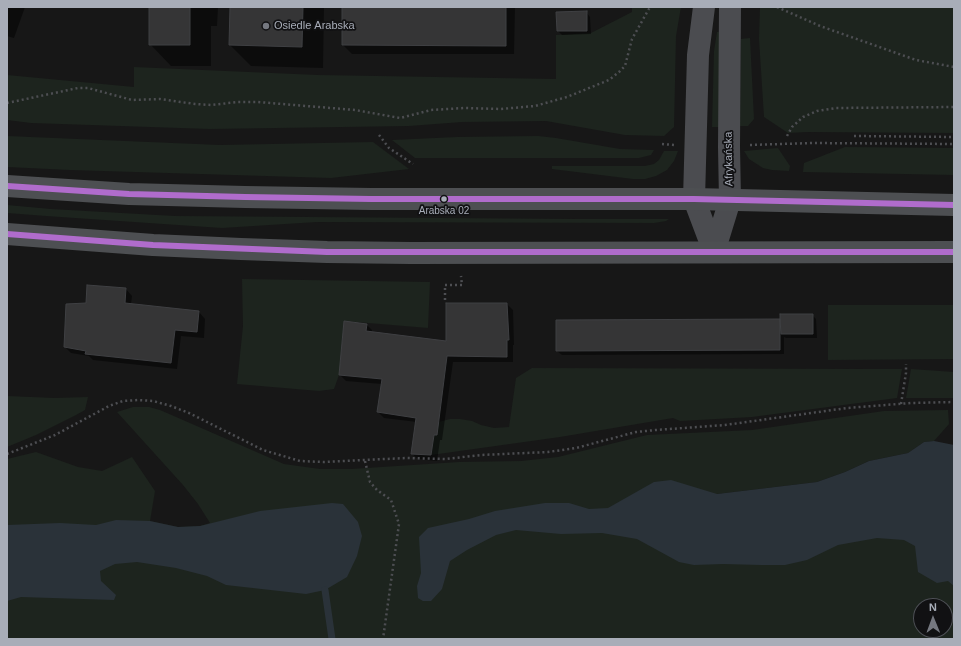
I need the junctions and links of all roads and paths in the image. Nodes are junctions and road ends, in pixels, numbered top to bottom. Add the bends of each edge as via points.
1 (650, 7) edge
2 (704, 7) edge
3 (730, 7) edge
4 (777, 7) edge
5 (954, 67) edge
6 (7, 103) edge
7 (954, 106) edge
8 (380, 135) dead end
9 (787, 136) dead end
10 (854, 136) dead end
11 (954, 137) edge
12 (662, 144) dead end
13 (954, 144) edge
14 (696, 147) junction
15 (729, 147) junction
16 (413, 164) dead end
17 (7, 186) edge
18 (694, 199) junction
19 (730, 200) junction
20 (954, 205) edge
21 (7, 234) edge
22 (714, 252) junction
23 (954, 252) edge
24 (461, 276) dead end
25 (445, 300) dead end
26 (906, 364) dead end
27 (954, 402) edge
28 (901, 404) junction
29 (7, 454) edge
30 (365, 461) junction
31 (383, 639) edge

1 - 6 path via 632,39 625,66 619,72 609,80 567,97 535,106 431,110 400,118 355,110 258,102 211,105 160,99 132,100 88,88
2 - 14 street via 698,55
3 - 15 street, Afrykańska
4 - 5 path via 820,26 916,60
7 - 9 path via 836,108 803,117
8 - 16 path via 389,148
10 - 11 path
12 - 14 path
13 - 15 path via 812,143
14 - 18 street
15 - 19 street, Afrykańska
17 - 18 main road via 129,194 245,197
18 - 19 main road
18 - 22 street
19 - 20 main road
19 - 22 street, Afrykańska
21 - 22 main road via 241,249 411,253
22 - 23 main road
24 - 25 path via 462,285 445,285
26 - 28 path
27 - 28 path
28 - 30 path via 847,408 726,425 636,432 576,448 548,452
29 - 30 path via 55,435 109,406 123,401 138,400 171,406 263,450 300,461
30 - 31 path via 370,482 391,500 398,524

